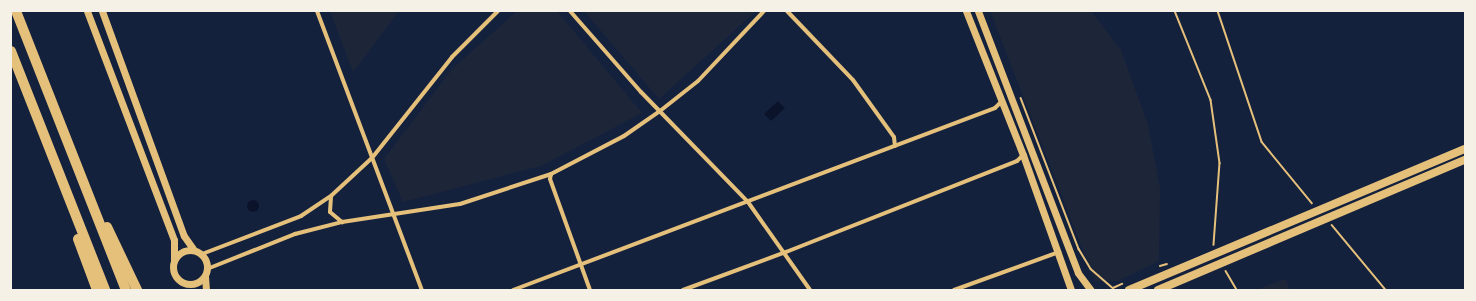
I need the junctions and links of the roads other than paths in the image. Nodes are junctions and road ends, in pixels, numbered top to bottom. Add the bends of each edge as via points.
1 (16, 11) edge
2 (87, 11) edge
3 (102, 11) edge
4 (317, 11) edge
5 (498, 11) edge
6 (570, 11) edge
7 (764, 11) edge
8 (787, 11) edge
9 (966, 11) edge
10 (978, 11) edge
11 (11, 52) edge
12 (1002, 101) junction
13 (660, 112) junction
14 (895, 146) junction
15 (1465, 149) edge
16 (1023, 155) junction
17 (372, 158) junction
18 (1465, 160) edge
19 (57, 169) junction
20 (551, 174) junction
21 (332, 195) junction
22 (90, 198) junction
23 (748, 202) junction
24 (394, 216) junction
25 (342, 222) junction
26 (193, 250) junction
27 (786, 252) junction
28 (1059, 252) junction
29 (202, 254) junction
30 (174, 259) junction
31 (581, 265) junction
32 (206, 272) junction
33 (1128, 286) edge
34 (190, 287) edge
35 (97, 290) edge
36 (105, 290) edge
37 (126, 290) edge
38 (137, 290) edge
39 (206, 290) edge
40 (422, 290) edge
41 (513, 290) edge
42 (590, 290) edge
43 (682, 290) edge
44 (810, 290) edge
45 (954, 290) edge
46 (1071, 290) edge
47 (1091, 290) edge
48 (1158, 290) edge

1 - 22 highway
2 - 30 street via 174,240
3 - 26 street via 184,236
4 - 17 street
5 - 17 street via 452,57
6 - 13 street
7 - 13 street via 730,50
8 - 14 street via 853,80 894,137
9 - 12 street
10 - 47 street via 1078,273
11 - 19 highway
12 - 14 street via 995,108
12 - 16 street
13 - 20 street via 624,136
13 - 23 street
14 - 23 street
15 - 33 main road via 1171,272
16 - 27 street via 1017,161
16 - 28 street
17 - 21 street
17 - 24 street
18 - 48 main road
19 - 35 highway
19 - 36 highway
20 - 24 street via 460,204
20 - 31 street via 550,179
21 - 25 street via 328,202 330,212
21 - 29 street via 301,216
22 - 37 highway
22 - 38 highway
23 - 27 street
23 - 31 street
24 - 25 street
24 - 40 street
25 - 32 street via 273,242
26 - 29 street
26 - 30 street via 186,250
27 - 43 street
27 - 44 street
28 - 45 street
28 - 46 street
29 - 32 street
30 - 34 street via 173,272 177,279
31 - 41 street
31 - 42 street
32 - 34 street
32 - 39 street

